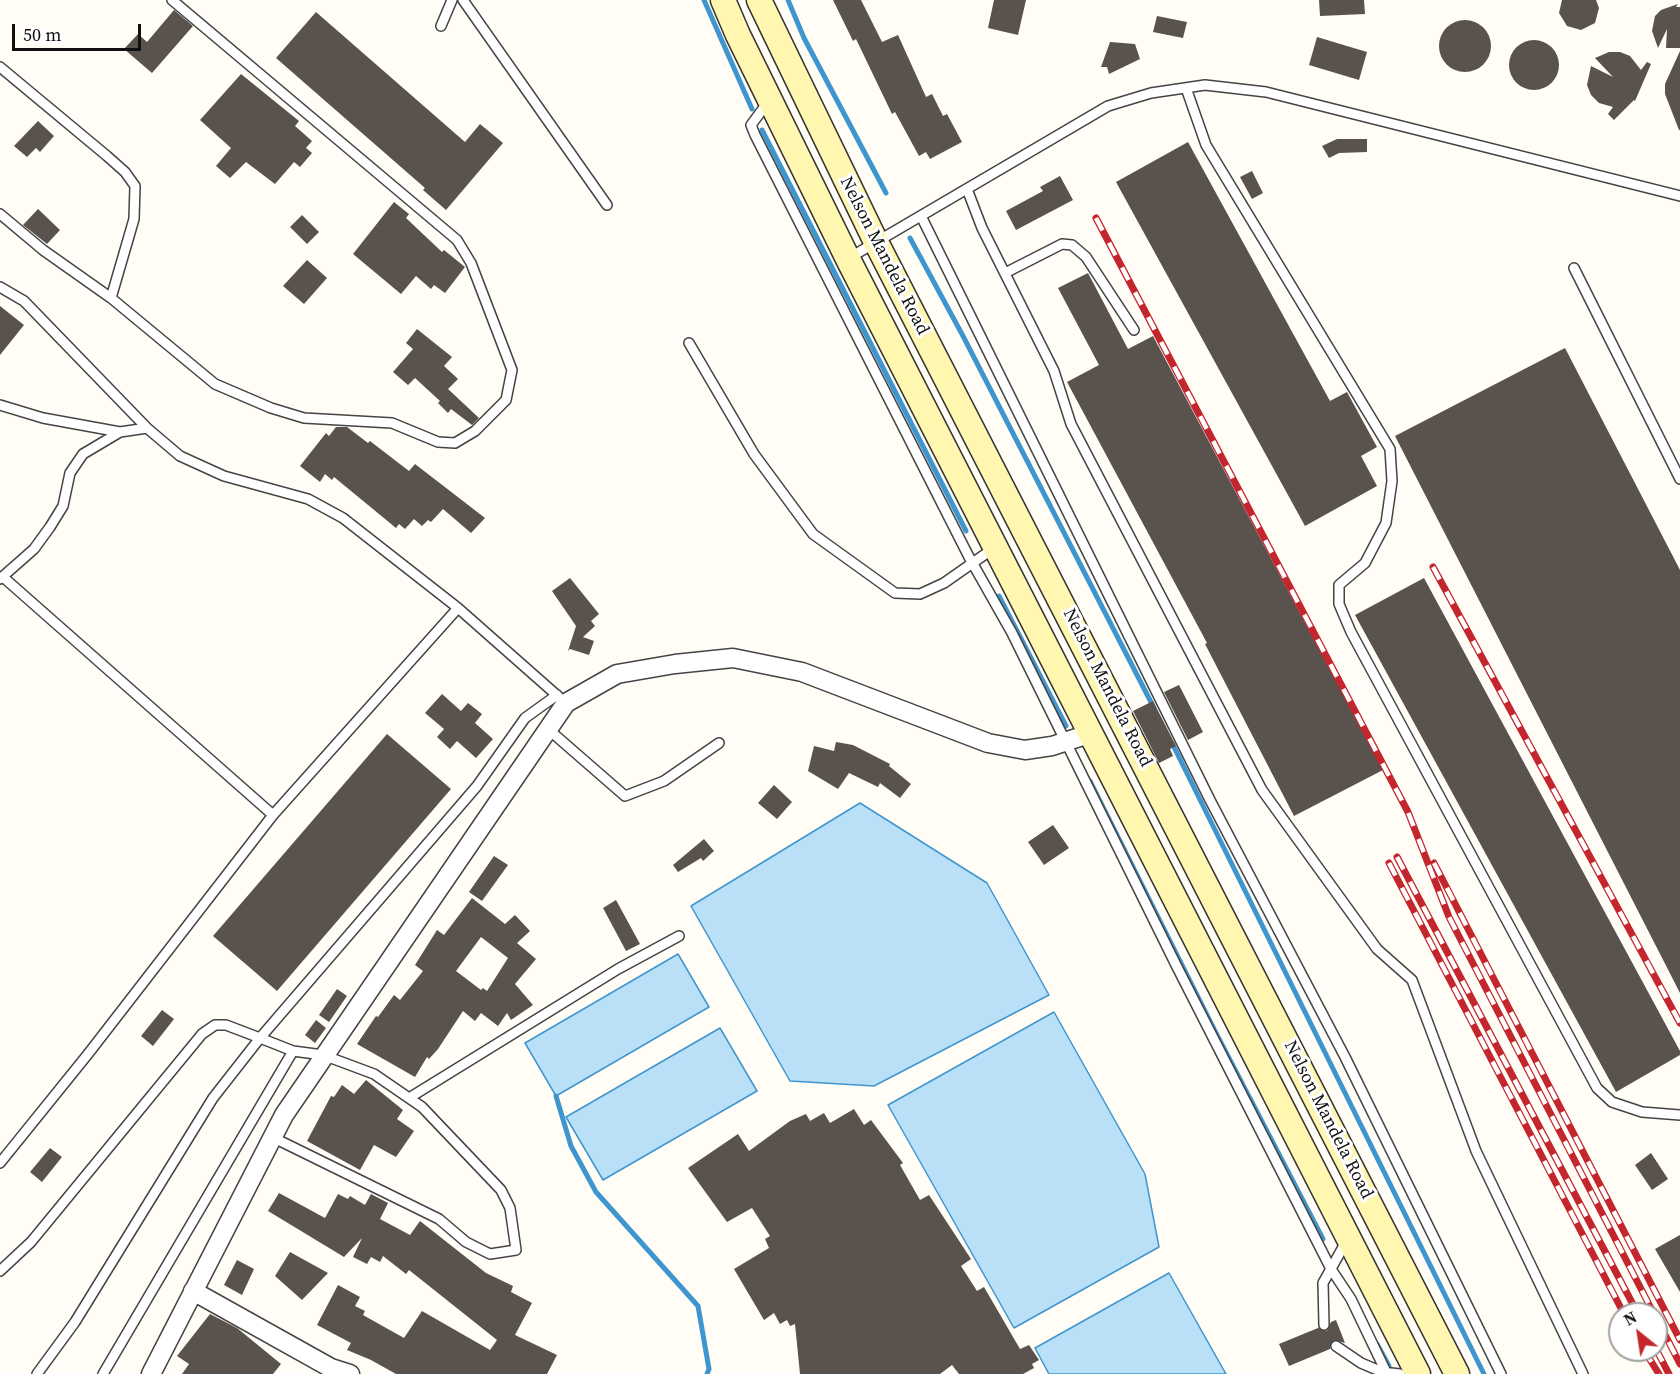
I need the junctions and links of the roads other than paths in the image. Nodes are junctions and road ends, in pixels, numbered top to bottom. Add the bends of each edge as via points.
1 (172, 0) edge
2 (452, 0) edge
3 (463, 0) edge
4 (723, 0) edge
5 (759, 0) edge
6 (441, 26) dead end
7 (0, 68) edge
8 (1186, 88) junction
9 (770, 100) junction
10 (967, 189) junction
11 (1680, 196) edge
12 (608, 205) dead end
13 (0, 214) edge
14 (921, 216) junction
15 (876, 242) junction
16 (848, 259) junction
17 (1574, 268) dead end
18 (1007, 272) junction
19 (0, 286) edge
20 (111, 298) junction
21 (1134, 330) dead end
22 (688, 343) dead end
23 (0, 405) edge
24 (147, 428) junction
25 (120, 432) junction
26 (1680, 479) edge
27 (996, 546) junction
28 (973, 563) junction
29 (2, 578) edge
30 (458, 608) junction
31 (561, 699) junction
32 (548, 729) junction
33 (1092, 733) junction
34 (1065, 742) junction
35 (719, 743) dead end
36 (273, 815) junction
37 (679, 936) dead end
38 (260, 1038) junction
39 (293, 1051) junction
40 (323, 1055) junction
41 (409, 1098) junction
42 (1680, 1115) edge
43 (272, 1137) junction
44 (0, 1163) edge
45 (1349, 1238) junction
46 (1331, 1269) junction
47 (0, 1270) edge
48 (193, 1291) junction
49 (1324, 1325) dead end
50 (1336, 1346) dead end
51 (1387, 1373) edge
52 (37, 1374) edge
53 (103, 1374) edge
54 (151, 1374) edge
55 (350, 1374) edge
56 (1400, 1374) edge
57 (1418, 1374) edge
58 (1457, 1374) edge
59 (1501, 1374) edge
60 (1583, 1374) edge

1 - 20 lane via 457,240 471,263 512,370 512,382 506,400 475,431 455,443 438,442 392,423 304,418 216,384
2 - 6 lane
3 - 12 lane
4 - 9 main road, Nelson Mandela Road
5 - 15 main road, Nelson Mandela Road
7 - 20 lane via 107,156 135,186 134,219
8 - 10 lane via 1108,106
8 - 11 lane via 1205,85 1266,92
8 - 42 lane via 1206,145 1390,449 1392,481 1386,523 1365,563 1340,585 1339,603 1351,632 1597,1088 1612,1102 1642,1112
9 - 16 main road, Nelson Mandela Road
9 - 28 lane via 751,125 755,135
10 - 14 lane
10 - 18 lane via 982,228
13 - 20 lane
14 - 15 lane
14 - 59 lane via 1210,800 1345,1057
15 - 16 lane
15 - 58 main road, Nelson Mandela Road
16 - 27 main road, Nelson Mandela Road
17 - 26 lane
18 - 21 lane via 1062,244 1072,245 1086,257
18 - 60 lane via 1054,371 1071,424 1262,790 1377,949 1412,980 1476,1151
19 - 24 lane via 24,301
22 - 28 lane via 754,454 813,534 895,592 920,594
23 - 25 lane
24 - 25 lane
24 - 30 lane via 180,456 224,476 308,500 343,518
25 - 29 lane via 83,454 70,473 63,506 50,527 34,549
27 - 28 lane
27 - 33 main road, Nelson Mandela Road
28 - 34 lane
29 - 36 lane
30 - 31 lane
30 - 36 lane
31 - 32 street
31 - 34 street via 617,674 733,658 802,672 988,743 1025,750
31 - 38 lane via 525,718 477,786
32 - 35 lane via 625,796 664,781
32 - 40 street
33 - 34 street
33 - 45 main road, Nelson Mandela Road
34 - 46 lane
36 - 44 lane
37 - 41 lane via 618,969
38 - 39 lane
38 - 47 lane via 226,1025 215,1025 202,1034 31,1242
38 - 52 lane via 197,1121 75,1322
39 - 40 lane
39 - 53 lane
40 - 41 lane via 374,1074
40 - 43 street
41 - 43 lane via 501,1191 510,1209 516,1250 490,1254 466,1242 439,1219
43 - 48 street
45 - 46 lane
45 - 57 main road, Nelson Mandela Road
46 - 49 lane via 1323,1283
46 - 51 lane via 1351,1299
48 - 54 street
48 - 55 street via 331,1368
50 - 51 lane via 1361,1363
51 - 56 lane

